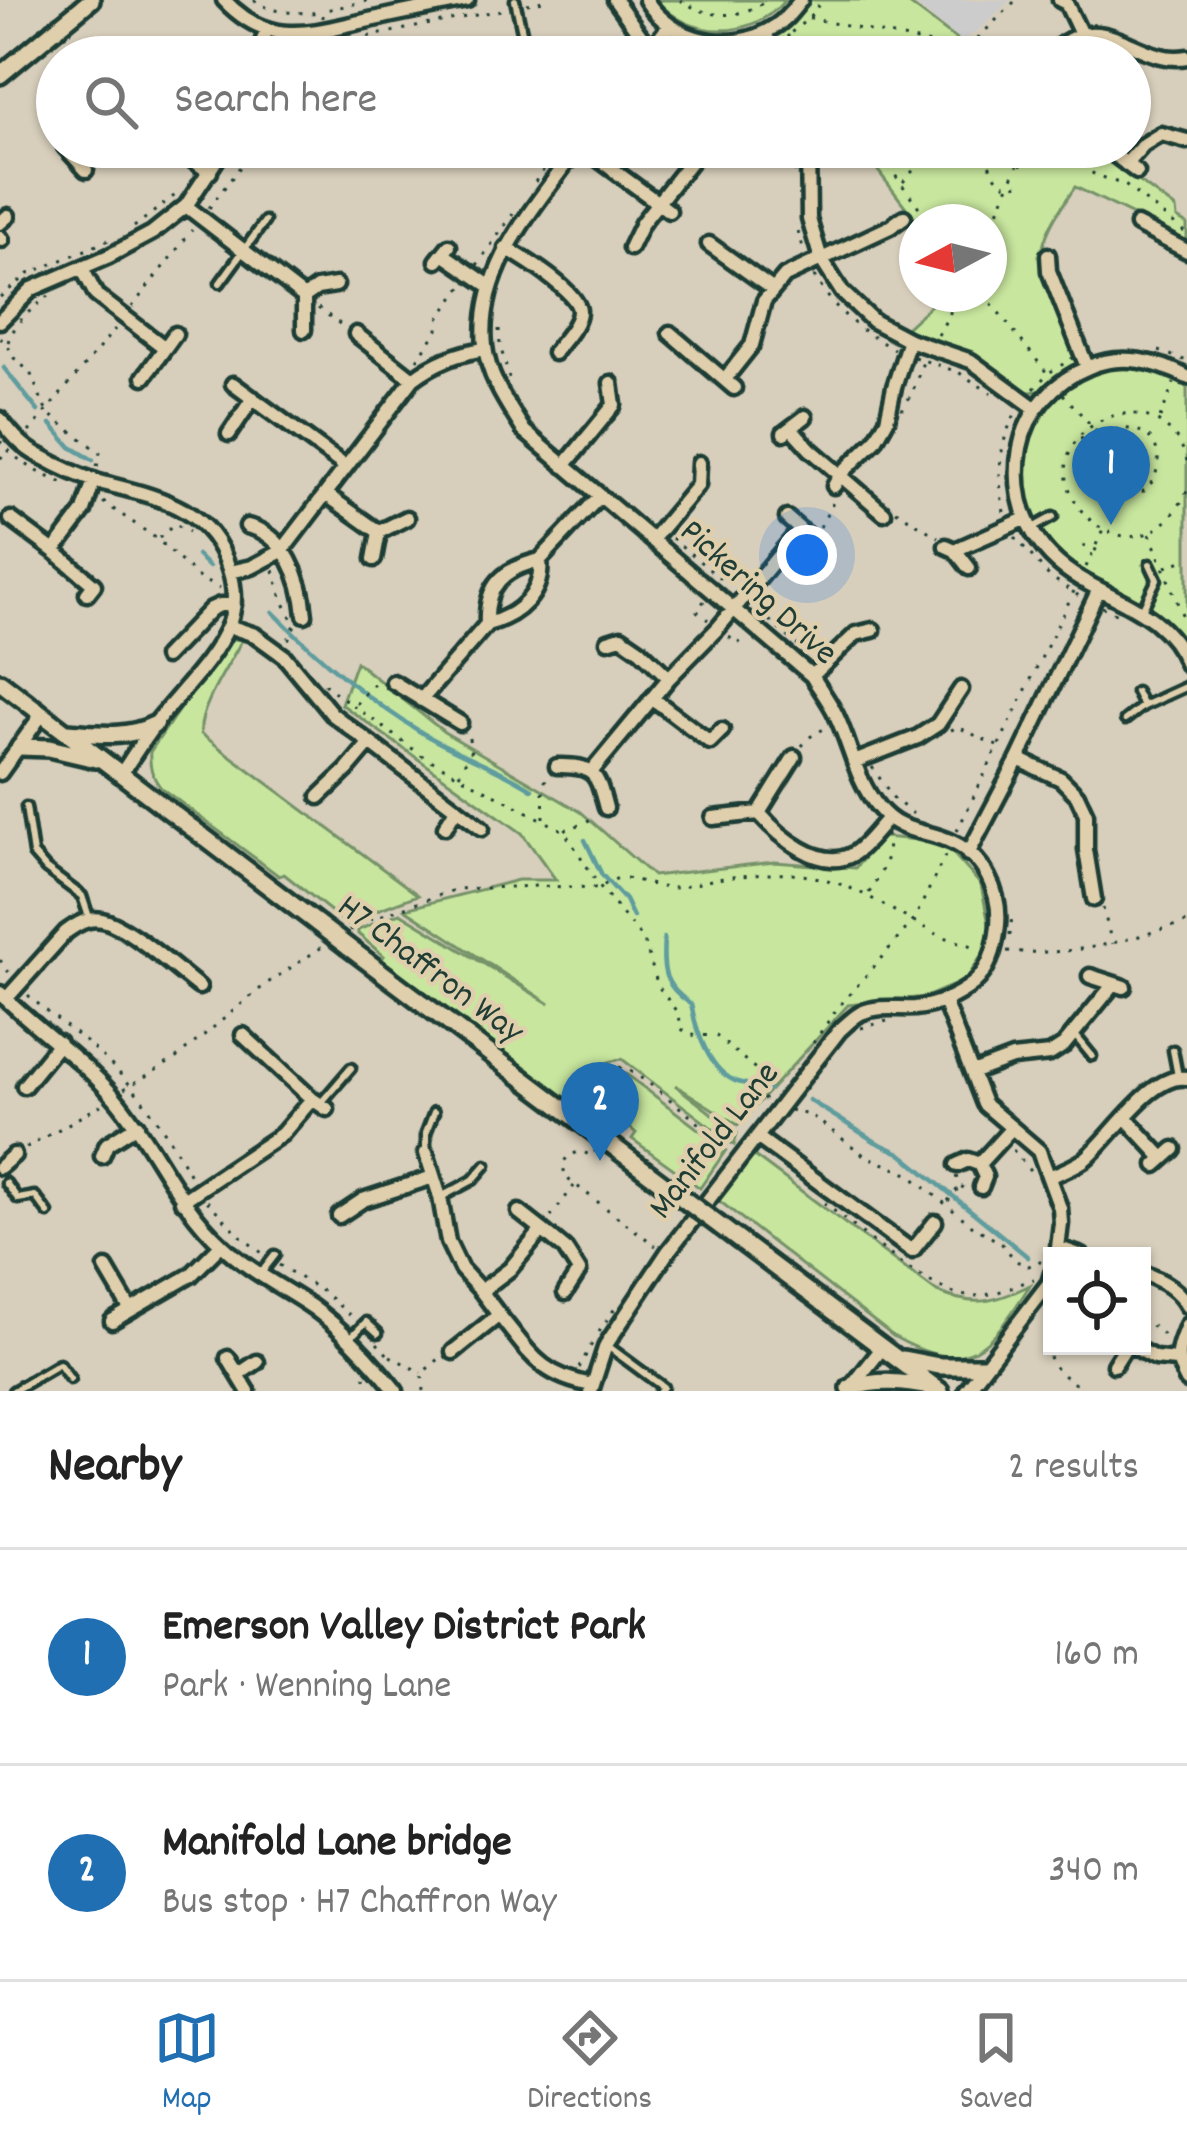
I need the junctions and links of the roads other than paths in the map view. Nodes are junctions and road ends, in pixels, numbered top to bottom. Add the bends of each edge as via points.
1 (91, 0) edge
2 (224, 0) edge
3 (376, 0) edge
4 (467, 0) edge
5 (615, 0) edge
6 (646, 0) edge
7 (801, 0) edge
8 (1060, 0) edge
9 (516, 3) edge
10 (380, 17) junction
11 (669, 26) junction
12 (1079, 30) junction
13 (47, 36) edge
14 (255, 36) edge
15 (289, 36) edge
16 (523, 36) dead end
17 (639, 36) edge
18 (663, 36) edge
19 (688, 36) edge
20 (774, 36) edge
21 (1067, 36) edge
22 (1125, 36) edge
23 (36, 45) edge
24 (1151, 51) edge
25 (1187, 57) edge
26 (0, 75) edge
27 (1151, 140) edge
28 (1187, 141) edge
29 (204, 168) edge
30 (212, 168) edge
31 (565, 168) edge
32 (610, 168) edge
33 (688, 168) edge
34 (808, 168) edge
35 (210, 172) junction
36 (186, 206) junction
37 (663, 206) junction
38 (265, 221) dead end
39 (899, 223) edge
40 (1137, 225) dead end
41 (709, 244) dead end
42 (506, 248) junction
43 (630, 248) dead end
44 (1187, 250) edge
45 (244, 251) junction
46 (443, 254) dead end
47 (1048, 255) dead end
48 (821, 259) junction
49 (82, 268) junction
50 (220, 283) dead end
51 (336, 284) dead end
52 (491, 287) junction
53 (772, 289) junction
54 (304, 296) junction
55 (1, 319) edge
56 (550, 328) dead end
57 (304, 330) dead end
58 (694, 330) dead end
59 (670, 333) dead end
60 (175, 334) dead end
61 (356, 334) road end
62 (564, 338) junction
63 (909, 340) junction
64 (683, 343) junction
65 (165, 348) junction
66 (485, 349) junction
67 (554, 353) dead end
68 (1085, 360) junction
69 (1185, 365) edge
70 (144, 377) dead end
71 (412, 379) junction
72 (233, 383) dead end
73 (611, 383) dead end
74 (253, 398) junction
75 (1030, 404) junction
76 (805, 417) dead end
77 (0, 419) edge
78 (229, 434) dead end
79 (699, 464) dead end
80 (564, 466) junction
81 (346, 467) junction
82 (837, 480) junction
83 (92, 487) junction
84 (327, 495) junction
85 (600, 496) junction
86 (884, 513) road end
87 (1053, 517) dead end
88 (407, 518) dead end
89 (787, 518) dead end
90 (11, 519) dead end
91 (1027, 524) junction
92 (247, 526) dead end
93 (379, 532) junction
94 (652, 540) junction
95 (54, 551) junction
96 (282, 551) junction
97 (374, 560) dead end
98 (540, 560) junction
99 (1150, 564) dead end
100 (969, 568) dead end
101 (230, 572) junction
102 (1099, 589) junction
103 (87, 594) dead end
104 (234, 605) junction
105 (734, 609) junction
106 (1137, 616) junction
107 (300, 620) road end
108 (487, 624) junction
109 (228, 626) junction
110 (873, 630) dead end
111 (608, 641) dead end
112 (165, 657) dead end
113 (1187, 664) edge
114 (812, 676) junction
115 (669, 678) junction
116 (0, 682) edge
117 (393, 682) dead end
118 (1187, 686) edge
119 (961, 689) dead end
120 (1136, 692) dead end
121 (652, 698) junction
122 (422, 700) junction
123 (1143, 706) junction
124 (42, 714) junction
125 (1125, 720) dead end
126 (460, 723) road end
127 (154, 725) junction
128 (722, 730) dead end
129 (65, 732) junction
130 (369, 744) junction
131 (20, 748) junction
132 (794, 757) road end
133 (1018, 759) junction
134 (105, 761) junction
135 (854, 762) junction
136 (557, 766) road end
137 (592, 771) junction
138 (0, 772) edge
139 (122, 774) junction
140 (322, 787) dead end
141 (26, 807) dead end
142 (607, 808) road end
143 (457, 809) junction
144 (759, 813) junction
145 (719, 821) dead end
146 (883, 823) junction
147 (445, 827) dead end
148 (482, 828) dead end
149 (968, 854) junction
150 (1090, 884) junction
151 (1074, 888) dead end
152 (1094, 899) road end
153 (89, 920) junction
154 (159, 957) junction
155 (147, 970) dead end
156 (1090, 976) road end
157 (199, 987) dead end
158 (3, 996) edge
159 (944, 1001) junction
160 (1074, 1034) junction
161 (243, 1035) dead end
162 (273, 1041) dead end
163 (59, 1043) junction
164 (1173, 1050) dead end
165 (262, 1054) junction
166 (1092, 1056) dead end
167 (351, 1068) dead end
168 (972, 1073) junction
169 (1182, 1077) edge
170 (24, 1086) dead end
171 (320, 1104) junction
172 (434, 1112) dead end
173 (1126, 1117) junction
174 (137, 1125) junction
175 (1006, 1134) junction
176 (758, 1138) junction
177 (426, 1153) joint
178 (14, 1155) road end
179 (102, 1156) dead end
180 (1164, 1157) dead end
181 (979, 1164) junction
182 (957, 1165) road end
183 (486, 1166) dead end
184 (2, 1174) edge
185 (433, 1177) junction
186 (1043, 1179) junction
187 (981, 1187) road end
188 (440, 1197) junction
189 (182, 1201) junction
190 (353, 1208) junction
191 (519, 1212) dead end
192 (48, 1213) dead end
193 (339, 1216) dead end
194 (361, 1222) dead end
195 (935, 1222) dead end
196 (542, 1230) junction
197 (221, 1245) junction
198 (1057, 1247) edge
199 (273, 1257) road end
200 (106, 1268) dead end
201 (259, 1276) junction
202 (1151, 1277) edge
203 (481, 1291) junction
204 (1043, 1291) edge
205 (565, 1293) dead end
206 (1187, 1306) edge
207 (130, 1309) junction
208 (499, 1315) junction
209 (112, 1321) dead end
210 (1187, 1325) edge
211 (378, 1333) dead end
212 (350, 1338) junction
213 (606, 1345) junction
214 (883, 1347) junction
215 (454, 1351) road end
216 (1122, 1355) edge
217 (1148, 1355) edge
218 (228, 1358) dead end
219 (900, 1359) junction
220 (1176, 1360) junction
221 (256, 1362) dead end
222 (1114, 1365) dead end
223 (983, 1366) junction
224 (239, 1374) junction
225 (70, 1379) dead end
226 (1187, 1381) edge
227 (592, 1388) edge
228 (849, 1390) edge
229 (939, 1390) edge
230 (13, 1391) edge
231 (248, 1391) edge
232 (396, 1391) edge
233 (660, 1391) edge
234 (966, 1391) edge

1 - 13 street
2 - 14 street
3 - 10 street
4 - 10 street
5 - 17 street
6 - 11 street
7 - 20 street
8 - 12 street
9 - 16 lane
10 - 15 street
11 - 18 street
11 - 19 street
12 - 21 street
12 - 22 street
23 - 26 street
24 - 25 street
27 - 28 street via 1161,134
29 - 35 street
30 - 35 street
31 - 42 street, Pickering Drive
32 - 37 street
33 - 37 street
34 - 48 street via 809,219
35 - 36 street
36 - 45 street
36 - 49 street
37 - 43 street via 642,223
38 - 45 lane
39 - 48 street
40 - 44 street via 1157,244
41 - 53 street via 723,262
42 - 52 street, Pickering Drive
42 - 62 street via 574,296 580,309
45 - 50 lane
45 - 54 street
46 - 52 street
47 - 68 street
48 - 53 street
48 - 63 street via 873,321
49 - 55 street via 32,289
49 - 65 street via 96,295
51 - 54 street
52 - 66 street, Pickering Drive
53 - 64 street via 730,383
54 - 57 street
56 - 62 street
58 - 64 street
59 - 64 street
60 - 65 street
61 - 71 street
62 - 67 street
63 - 75 street via 971,361
63 - 82 street via 887,420
65 - 70 street
66 - 71 street via 432,364
66 - 80 street, Pickering Drive via 524,430
68 - 69 street
68 - 75 street
71 - 81 street
72 - 74 street
73 - 80 street via 614,406
74 - 78 street
74 - 81 street
75 - 91 street via 1017,466
76 - 82 street via 788,431
77 - 83 street via 20,443
79 - 94 street via 698,485
80 - 85 street, Pickering Drive
81 - 84 street
82 - 86 street
83 - 95 street
83 - 101 street via 146,492 184,510 208,528
84 - 93 street
84 - 96 street
85 - 94 street, Pickering Drive
85 - 98 street
87 - 91 lane
88 - 93 street
89 - 105 street via 805,535
90 - 95 street
91 - 100 street via 951,548
91 - 102 street via 1048,556
92 - 96 street via 262,529
93 - 97 street
94 - 105 street, Pickering Drive
95 - 103 street via 94,585
96 - 101 street
96 - 107 street via 303,593
98 - 108 street via 499,581
98 - 108 street via 533,596
99 - 106 lane via 1157,579
101 - 104 street
102 - 106 street
102 - 133 street
104 - 109 street
104 - 112 street via 212,609
105 - 114 street, Pickering Drive
105 - 115 street
106 - 113 street via 1163,626
108 - 122 street
109 - 127 street
109 - 130 street via 284,656
110 - 114 street via 856,634
111 - 115 street via 621,637
114 - 135 street, Pickering Drive
115 - 121 street
116 - 124 street, H7 Chaffron Way
117 - 122 street
118 - 123 lane
119 - 135 street via 943,728
120 - 123 lane
121 - 128 street via 710,742
121 - 137 street
122 - 126 street
123 - 125 lane
124 - 129 street, H7 Chaffron Way
124 - 131 street
127 - 129 street via 137,734
127 - 139 street
129 - 134 street, H7 Chaffron Way
130 - 140 street
130 - 143 street
131 - 134 street
131 - 138 street
132 - 144 street via 793,776
133 - 149 street
133 - 150 street via 1077,795 1086,814
134 - 139 street, H7 Chaffron Way
135 - 146 street, Pickering Drive
136 - 137 street
137 - 142 street
139 - 214 street, H7 Chaffron Way, bridge
141 - 153 lane via 33,854 82,896
143 - 147 street
143 - 148 street
144 - 145 street
144 - 146 street via 782,838 824,858 857,852
146 - 149 street
149 - 159 street via 995,893 995,951 977,981
150 - 151 street
150 - 152 street
153 - 154 street via 120,928
153 - 158 street via 66,932
154 - 155 street
154 - 157 street
156 - 160 street via 1118,986
158 - 163 street
159 - 168 street
159 - 176 street, Manifold Lane via 858,1014 774,1105
160 - 166 lane
160 - 168 street via 1049,1054
161 - 165 street
162 - 165 street
163 - 170 street
163 - 174 street
164 - 169 lane
165 - 171 street
167 - 171 lane
168 - 175 street
169 - 173 street via 1161,1083
171 - 189 street
172 - 177 lane
173 - 180 street
173 - 186 street via 1083,1161
174 - 179 street
174 - 189 street
175 - 181 street
175 - 186 street via 1039,1150
176 - 195 street via 912,1251
176 - 213 street, Manifold Lane
177 - 185 street
178 - 184 street
181 - 182 street
181 - 187 street
183 - 188 lane
184 - 192 lane via 18,1199 35,1196
185 - 188 street
185 - 190 street
186 - 198 street via 1060,1208
188 - 203 street via 448,1242
189 - 197 street
190 - 193 street
190 - 194 street
191 - 196 street
196 - 203 street
196 - 205 street via 580,1271
197 - 201 street
197 - 207 street via 191,1275
199 - 201 lane
200 - 207 street
201 - 212 street
202 - 206 street
203 - 208 street
204 - 223 street
207 - 209 street
208 - 215 street
208 - 227 street via 540,1366
210 - 220 street
211 - 212 lane via 366,1322
212 - 232 street
213 - 227 street, Manifold Lane
213 - 233 lane
214 - 219 street, H7 Chaffron Way
214 - 228 street
216 - 222 street
217 - 220 street
218 - 224 street
219 - 223 street
219 - 229 street, H7 Chaffron Way
220 - 226 street
221 - 224 street
223 - 234 street
224 - 231 street
225 - 230 lane via 59,1364
228 - 229 street via 876,1381

